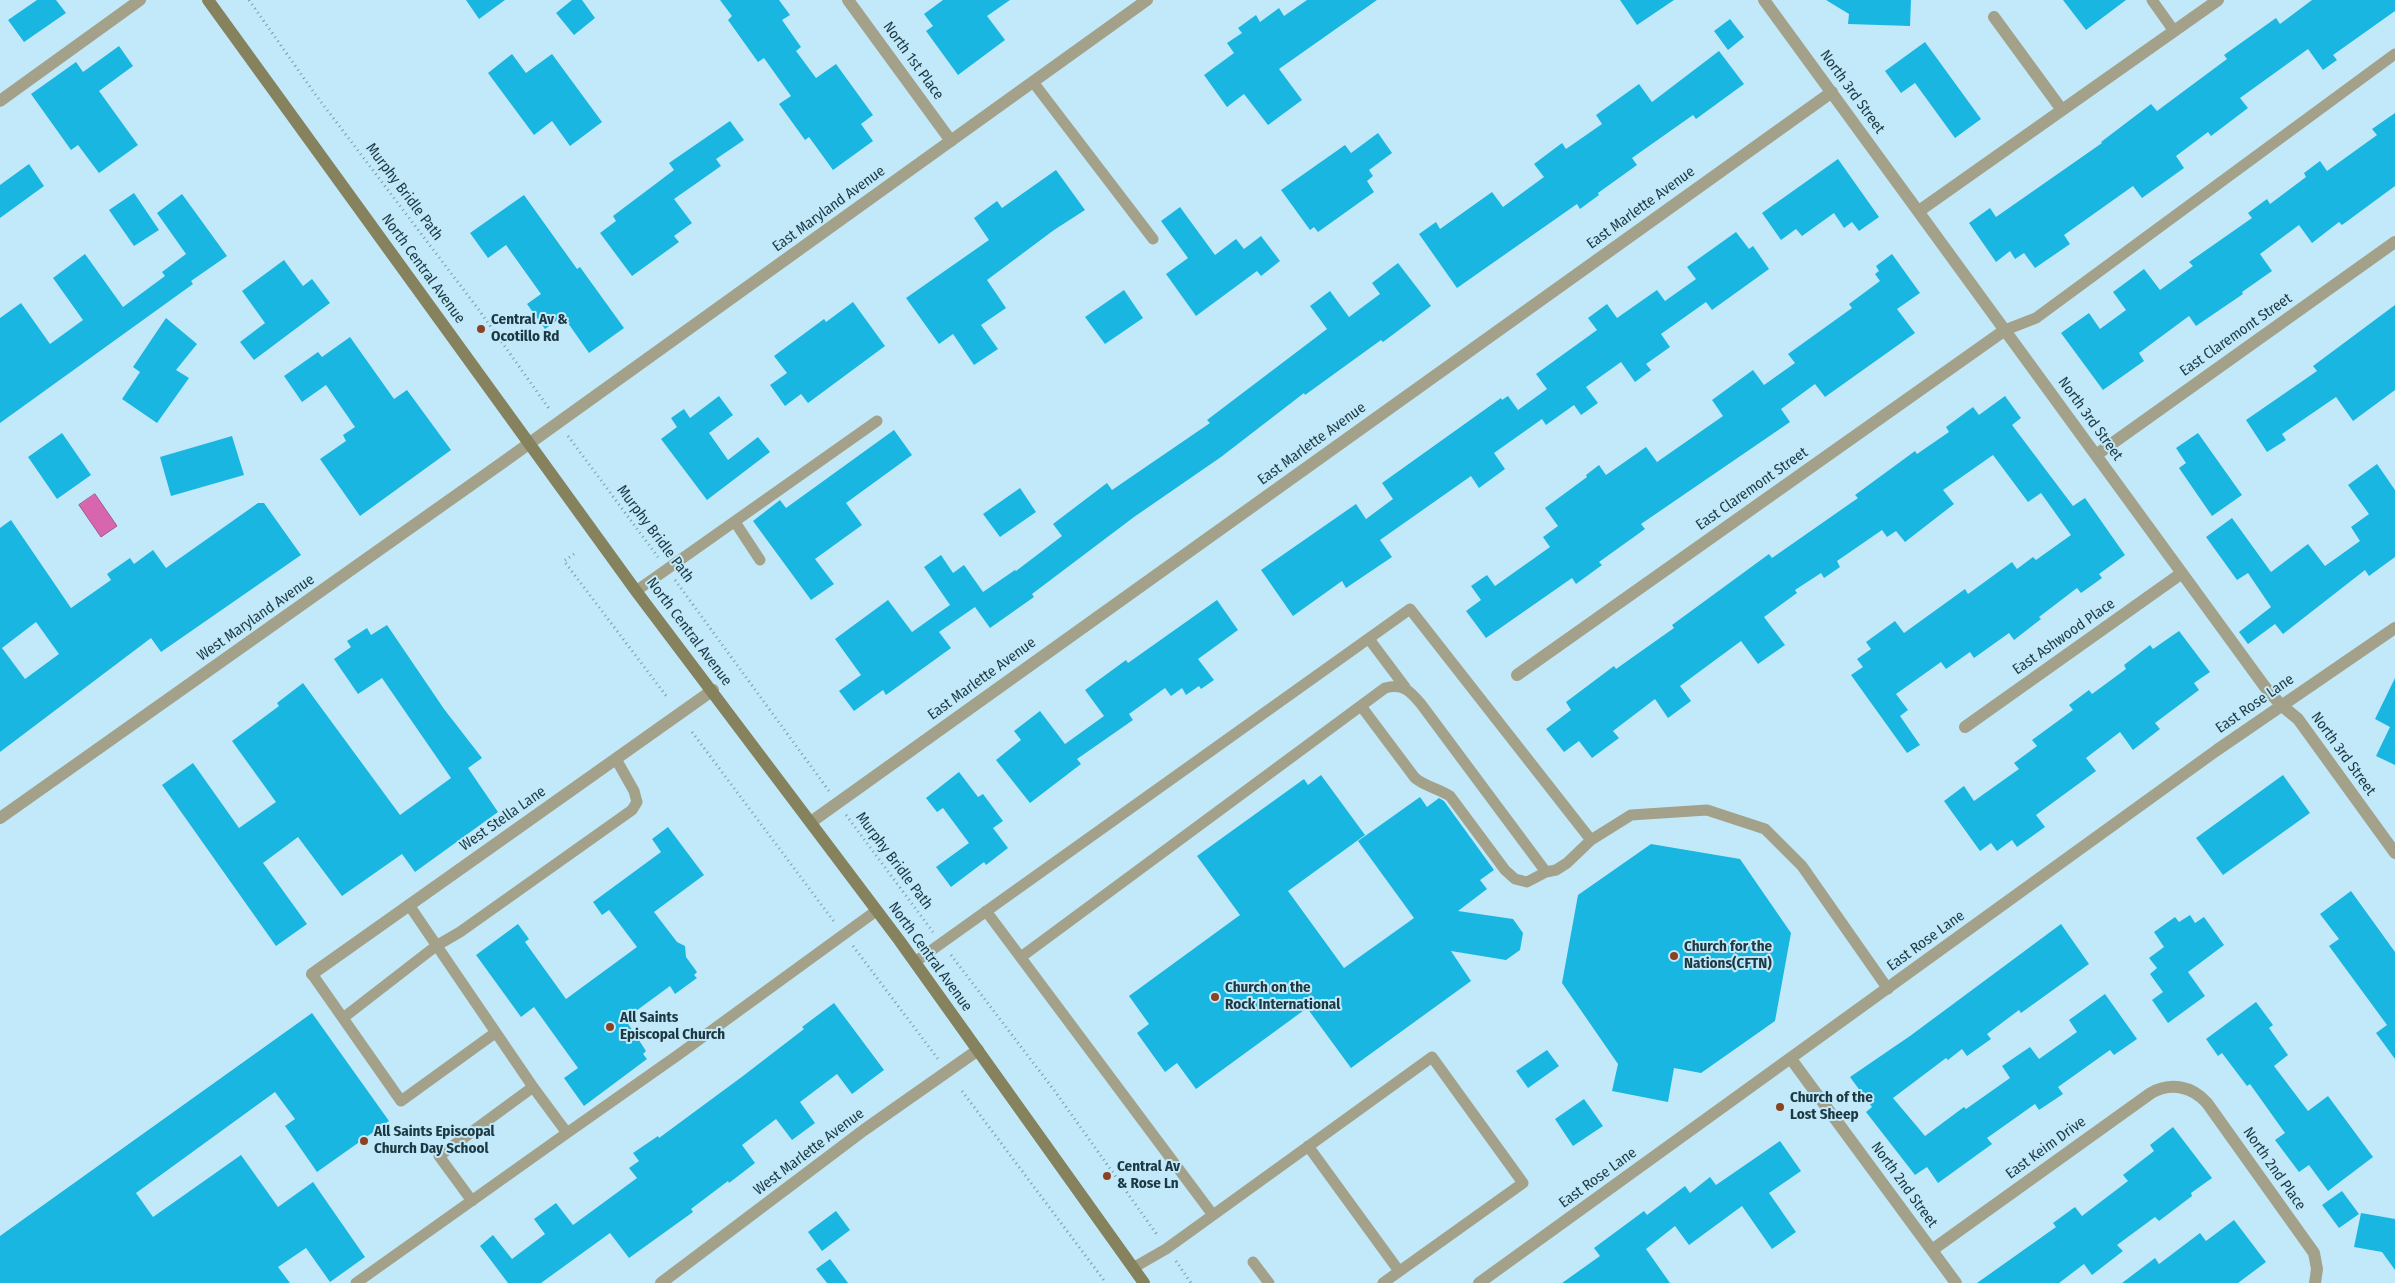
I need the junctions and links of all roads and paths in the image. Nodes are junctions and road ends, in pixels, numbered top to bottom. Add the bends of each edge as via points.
1 (140, 0) edge
2 (208, 0) edge
3 (249, 0) edge
4 (848, 0) edge
5 (1147, 0) edge
6 (1764, 0) edge
7 (2152, 0) edge
8 (2218, 0) edge
9 (1994, 16) dead end
10 (2174, 31) junction
11 (2395, 54) edge
12 (1033, 82) junction
13 (1832, 92) junction
14 (0, 101) edge
15 (2062, 110) junction
16 (951, 141) junction
17 (1919, 211) junction
18 (1153, 239) dead end
19 (2395, 242) edge
20 (2005, 330) junction
21 (542, 397) dead end
22 (877, 421) dead end
23 (530, 443) junction
24 (578, 452) dead end
25 (2096, 455) junction
26 (735, 522) junction
27 (574, 554) dead end
28 (760, 560) dead end
29 (667, 570) junction
30 (2182, 573) junction
31 (636, 591) junction
32 (2395, 628) edge
33 (1369, 639) junction
34 (1517, 674) dead end
35 (1405, 687) junction
36 (713, 690) junction
37 (667, 697) dead end
38 (2281, 705) junction
39 (1361, 706) junction
40 (1965, 727) dead end
41 (692, 732) dead end
42 (616, 759) junction
43 (837, 803) junction
44 (0, 818) edge
45 (811, 822) junction
46 (1591, 840) junction
47 (2395, 853) edge
48 (1546, 872) junction
49 (409, 906) junction
50 (876, 911) junction
51 (986, 911) junction
52 (844, 934) junction
53 (941, 942) junction
54 (436, 946) junction
55 (1021, 957) junction
56 (914, 962) junction
57 (312, 974) joint
58 (1888, 989) junction
59 (343, 1018) junction
60 (495, 1033) junction
61 (978, 1050) junction
62 (1791, 1059) junction
63 (941, 1063) dead end
64 (533, 1087) junction
65 (2184, 1088) joint
66 (962, 1091) dead end
67 (567, 1132) junction
68 (1308, 1146) junction
69 (472, 1201) junction
70 (1213, 1215) junction
71 (1166, 1249) junction
72 (1932, 1250) junction
73 (1253, 1262) dead end
74 (1133, 1268) junction
75 (1399, 1271) junction
76 (2315, 1282) edge
77 (356, 1283) edge
78 (661, 1283) edge
79 (1106, 1283) edge
80 (1144, 1283) edge
81 (1191, 1283) edge
82 (1268, 1283) edge
83 (1383, 1283) edge
84 (1478, 1283) edge
85 (1956, 1283) edge

1 - 14 street
2 - 23 main road, North Central Avenue
3 - 21 path, Murphy Bridle Path via 315,94
4 - 16 street, North 1st Place
5 - 12 street, East Maryland Avenue
6 - 13 street, North 3rd Street
7 - 10 lane
8 - 10 street
9 - 15 street
10 - 15 street
11 - 20 lane via 2036,318
12 - 16 street, East Maryland Avenue
12 - 18 lane
13 - 17 street, North 3rd Street
13 - 43 street, East Marlette Avenue
15 - 17 street
16 - 23 street, East Maryland Avenue
17 - 20 street, North 3rd Street
19 - 25 street, East Claremont Street
20 - 25 street, North 3rd Street
20 - 34 street, East Claremont Street
22 - 26 lane
23 - 31 main road, North Central Avenue
23 - 44 street, West Maryland Avenue
24 - 29 path, Murphy Bridle Path
25 - 30 street, North 3rd Street
26 - 28 lane
26 - 29 lane
27 - 37 path via 564,561
29 - 31 lane
29 - 43 path, Murphy Bridle Path
30 - 38 street, North 3rd Street
30 - 40 street, East Ashwood Place
31 - 36 main road, North Central Avenue
32 - 38 street, East Rose Lane
33 - 35 lane
33 - 46 lane via 1410,610
33 - 51 lane
35 - 39 lane via 1385,688
35 - 48 lane
36 - 42 street, West Stella Lane
36 - 45 main road, North Central Avenue
38 - 47 street, North 3rd Street via 2298,719
38 - 58 street, East Rose Lane
39 - 48 lane via 1415,778 1450,796 1504,870 1515,879 1527,882
39 - 55 lane
41 - 52 path
42 - 49 street, West Stella Lane
42 - 54 lane via 634,791 637,802 632,810
43 - 45 street, East Marlette Avenue
43 - 53 path, Murphy Bridle Path
45 - 50 main road, North Central Avenue
46 - 48 lane via 1567,863
46 - 58 lane via 1631,815 1707,810 1766,829 1802,866
49 - 54 lane
49 - 57 street, West Stella Lane
50 - 52 lane
50 - 56 main road, North Central Avenue
51 - 53 lane
51 - 55 lane
52 - 63 path
52 - 67 lane
53 - 56 lane
53 - 71 path, Murphy Bridle Path via 1054,1090
54 - 59 lane
54 - 60 lane
55 - 70 lane
56 - 61 main road, North Central Avenue
57 - 59 lane
58 - 62 street, East Rose Lane
59 - 60 lane via 401,1101
60 - 64 lane
61 - 74 main road, North Central Avenue
61 - 78 street, West Marlette Avenue via 864,1130
62 - 72 street, North 2nd Street
62 - 84 street, East Rose Lane
64 - 67 lane
64 - 69 lane via 439,1156
65 - 72 street, East Keim Drive via 2171,1086 2151,1093
65 - 76 street, North 2nd Place via 2207,1103 2314,1254 2317,1265
66 - 79 path
67 - 69 lane
68 - 70 lane
68 - 75 lane
68 - 75 lane via 1432,1057 1523,1184
69 - 77 lane
70 - 71 lane
71 - 74 lane
71 - 81 path, Murphy Bridle Path
72 - 85 street, North 2nd Street
73 - 82 lane
74 - 80 main road, North Central Avenue
75 - 83 lane

